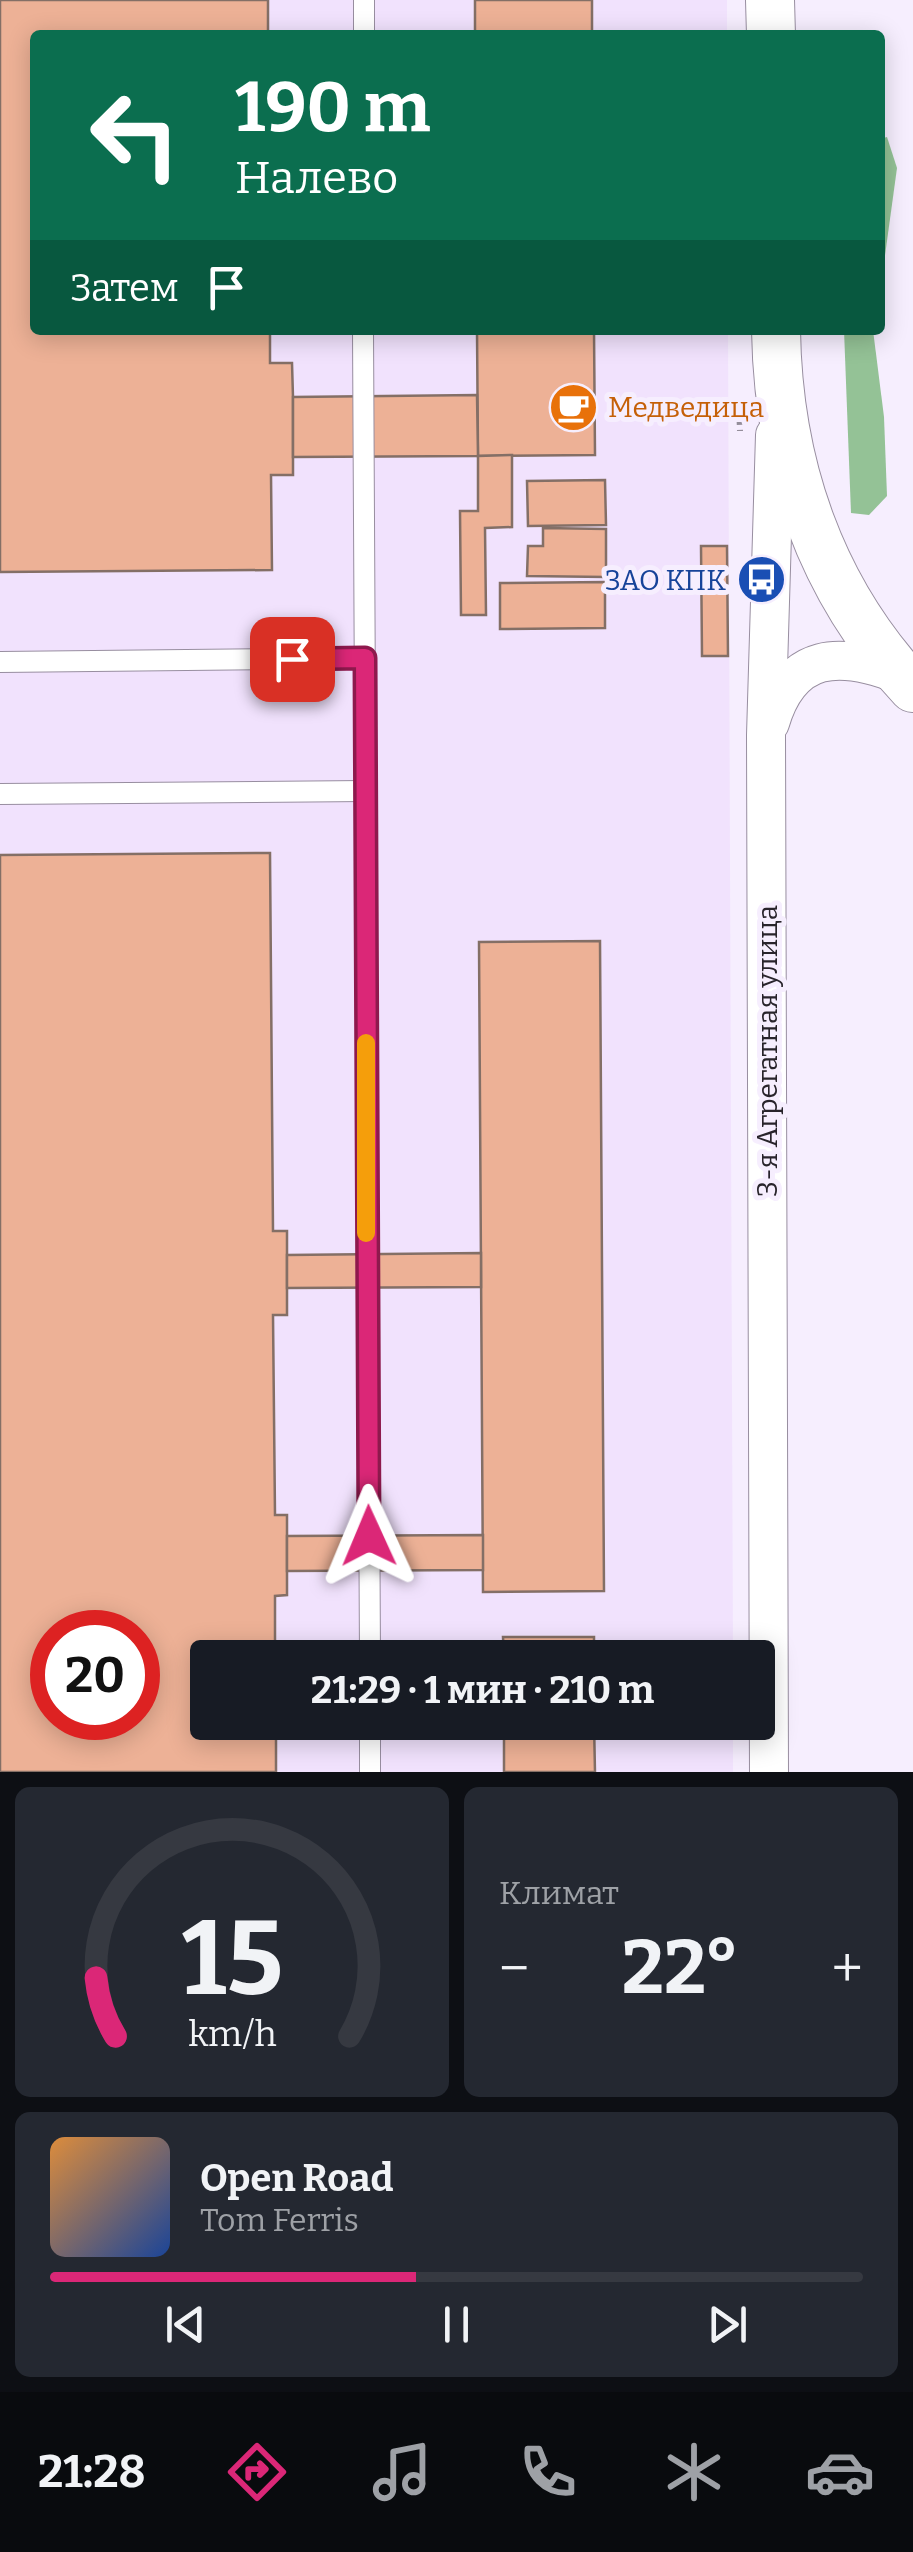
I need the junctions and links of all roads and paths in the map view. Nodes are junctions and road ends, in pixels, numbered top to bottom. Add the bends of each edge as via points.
1 (364, 0) edge
2 (770, 0) edge
3 (364, 30) edge
4 (771, 30) edge
5 (364, 335) edge
6 (776, 335) edge
7 (776, 383) junction
8 (365, 658) junction
9 (0, 662) edge
10 (907, 682) edge
11 (766, 736) junction
12 (366, 792) junction
13 (0, 794) edge
14 (370, 1640) edge
15 (370, 1740) edge
16 (370, 1772) edge
17 (769, 1772) edge

1 - 3 lane
2 - 4 street
5 - 8 lane
6 - 7 street, 3-я Агрегатная улица
7 - 10 street via 789,462 816,545 855,615
7 - 11 street, 3-я Агрегатная улица
8 - 9 lane
8 - 12 lane
10 - 11 street via 842,658 814,663 776,704
11 - 17 street, 3-я Агрегатная улица
12 - 13 lane
12 - 14 lane
15 - 16 lane

